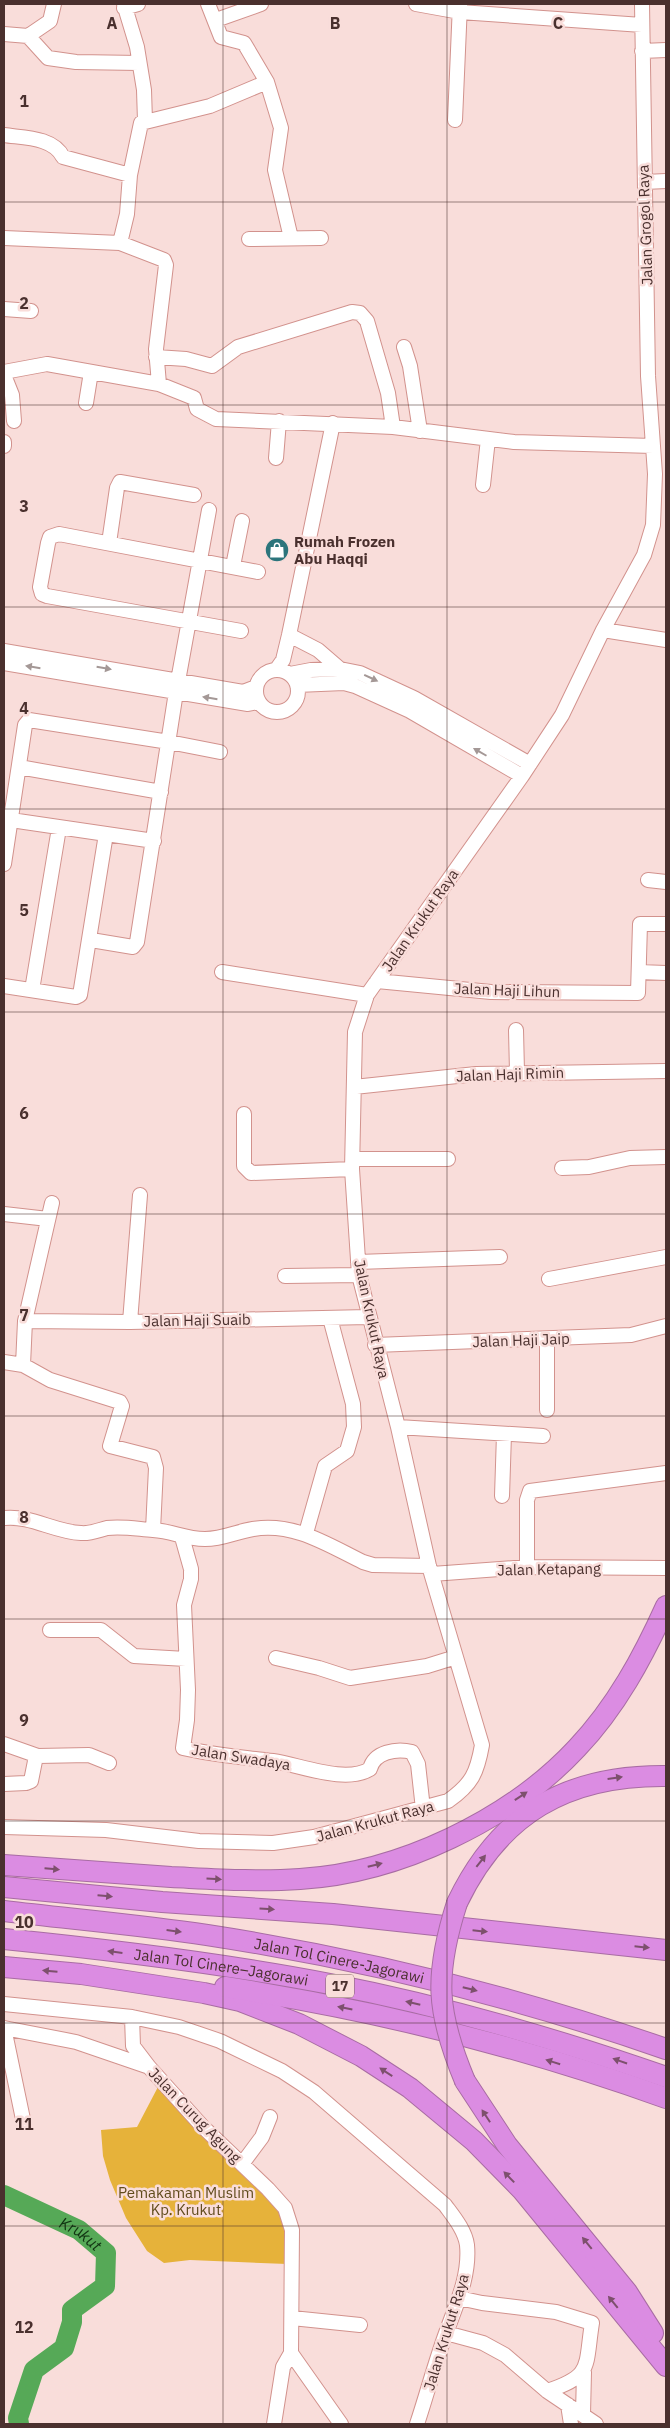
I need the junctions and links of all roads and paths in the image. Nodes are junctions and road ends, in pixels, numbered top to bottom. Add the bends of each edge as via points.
1 (54, 4) edge
2 (138, 4) edge
3 (208, 4) edge
4 (260, 4) edge
5 (416, 4) edge
6 (642, 4) edge
7 (124, 6) edge
8 (460, 8) edge
9 (216, 20) junction
10 (642, 25) junction
11 (4, 34) edge
12 (28, 36) junction
13 (666, 50) edge
14 (642, 52) junction
15 (139, 62) junction
16 (267, 82) junction
17 (455, 120) dead end
18 (145, 121) junction
19 (4, 135) edge
20 (130, 175) junction
21 (666, 181) edge
22 (645, 182) junction
23 (4, 238) edge
24 (291, 238) junction
25 (321, 238) dead end
26 (249, 239) dead end
27 (120, 243) junction
28 (4, 309) edge
29 (31, 311) dead end
30 (404, 347) dead end
31 (156, 357) junction
32 (91, 372) junction
33 (4, 373) edge
34 (159, 384) junction
35 (86, 403) dead end
36 (14, 421) dead end
37 (279, 422) junction
38 (333, 423) junction
39 (394, 427) junction
40 (420, 431) junction
41 (488, 439) junction
42 (4, 442) edge
43 (4, 446) edge
44 (653, 446) junction
45 (276, 458) dead end
46 (660, 474) edge
47 (484, 485) dead end
48 (194, 495) dead end
49 (209, 510) dead end
50 (242, 521) dead end
51 (109, 543) junction
52 (200, 560) junction
53 (233, 566) junction
54 (258, 572) dead end
55 (189, 621) junction
56 (604, 630) junction
57 (241, 631) dead end
58 (289, 635) junction
59 (666, 640) edge
60 (4, 651) edge
61 (4, 663) edge
62 (62, 666) junction
63 (344, 669) junction
64 (286, 672) junction
65 (344, 683) junction
66 (177, 687) junction
67 (256, 687) junction
68 (258, 702) junction
69 (169, 742) junction
70 (220, 752) dead end
71 (530, 764) junction
72 (19, 767) junction
73 (522, 776) junction
74 (161, 792) junction
75 (11, 820) junction
76 (59, 828) junction
77 (106, 834) junction
78 (154, 841) junction
79 (4, 864) edge
80 (648, 880) dead end
81 (666, 882) edge
82 (666, 924) edge
83 (90, 940) junction
84 (222, 972) dead end
85 (639, 972) junction
86 (666, 973) edge
87 (377, 981) junction
88 (4, 986) edge
89 (32, 990) junction
90 (367, 995) junction
91 (516, 1030) dead end
92 (666, 1071) edge
93 (517, 1072) junction
94 (354, 1087) junction
95 (244, 1114) dead end
96 (666, 1157) edge
97 (448, 1159) dead end
98 (352, 1164) junction
99 (562, 1168) dead end
100 (140, 1195) dead end
101 (52, 1203) dead end
102 (4, 1214) edge
103 (48, 1219) junction
104 (500, 1257) dead end
105 (666, 1257) edge
106 (354, 1271) junction
107 (285, 1276) dead end
108 (549, 1279) dead end
109 (368, 1317) junction
110 (335, 1318) junction
111 (26, 1321) junction
112 (130, 1322) junction
113 (666, 1326) edge
114 (547, 1339) junction
115 (375, 1345) junction
116 (4, 1362) edge
117 (23, 1366) junction
118 (547, 1410) dead end
119 (398, 1427) junction
120 (504, 1434) junction
121 (543, 1436) dead end
122 (666, 1473) edge
123 (502, 1496) dead end
124 (4, 1518) edge
125 (153, 1530) junction
126 (306, 1533) junction
127 (182, 1537) junction
128 (527, 1567) junction
129 (666, 1568) edge
130 (428, 1569) junction
131 (666, 1606) edge
132 (50, 1630) dead end
133 (276, 1658) dead end
134 (186, 1659) junction
135 (447, 1659) junction
136 (4, 1744) edge
137 (38, 1756) junction
138 (109, 1763) dead end
139 (666, 1776) edge
140 (4, 1784) edge
141 (423, 1810) junction
142 (4, 1828) edge
143 (4, 1865) edge
144 (4, 1887) edge
145 (4, 1911) edge
146 (4, 1939) edge
147 (666, 1950) edge
148 (4, 1967) edge
149 (81, 1974) junction
150 (4, 2004) edge
151 (132, 2017) junction
152 (4, 2028) edge
153 (666, 2049) edge
154 (149, 2067) junction
155 (666, 2077) edge
156 (666, 2098) edge
157 (270, 2117) dead end
158 (24, 2124) dead end
159 (242, 2164) junction
160 (460, 2298) junction
161 (292, 2318) junction
162 (360, 2325) dead end
163 (446, 2333) junction
164 (291, 2353) junction
165 (666, 2354) edge
166 (666, 2366) edge
167 (584, 2372) junction
168 (547, 2391) junction
169 (568, 2405) junction
170 (582, 2414) junction
171 (274, 2424) edge
172 (341, 2424) edge
173 (417, 2424) edge
174 (571, 2424) edge
175 (596, 2424) edge

1 - 12 street via 50,21
2 - 7 street
3 - 9 street
4 - 9 street
5 - 8 street
6 - 10 street, Jalan Grogol Raya
7 - 15 street
8 - 10 street
8 - 17 street
9 - 16 street via 221,37 244,43
10 - 14 street, Jalan Grogol Raya
11 - 12 street
12 - 15 street via 48,58 76,62
13 - 14 street
14 - 22 street, Jalan Grogol Raya
15 - 18 street
16 - 18 street via 210,106
16 - 24 street via 281,128 275,170
18 - 20 street via 141,123
19 - 20 street via 49,143 63,157
20 - 27 street via 127,214
21 - 22 street
22 - 44 street, Jalan Grogol Raya via 648,376
23 - 27 street
24 - 25 street
24 - 26 street
27 - 31 street via 161,257 166,265
28 - 29 street
30 - 40 street
31 - 34 street
31 - 39 street via 186,359 212,366 246,344 352,312 360,313 367,321
32 - 33 street via 46,364
32 - 34 street
32 - 35 street
33 - 36 street via 12,395
34 - 37 street via 194,398 197,409 216,419
37 - 38 street
37 - 45 street
38 - 39 street
38 - 58 street
39 - 40 street
40 - 41 street
41 - 44 street
41 - 47 street
42 - 43 street
44 - 46 street, Jalan Krukut Raya
46 - 56 street, Jalan Krukut Raya via 653,525 644,555
48 - 51 street via 120,482
49 - 52 street
50 - 53 street
51 - 52 street
51 - 55 street via 59,534 50,538 40,587 42,594
52 - 53 street
52 - 55 street
53 - 54 street
55 - 57 street
55 - 66 street
56 - 59 street
56 - 71 street, Jalan Krukut Raya via 562,715
58 - 63 street
58 - 64 street
60 - 62 street
62 -> 61 street
62 - 66 street
63 - 64 street
63 - 65 street
63 -> 71 street via 414,698
64 - 65 street
64 - 67 street via 261,677
64 - 68 street via 298,697 291,707 280,712 268,710
73 -> 65 street via 410,711
66 - 67 street via 244,692
68 -> 66 street via 248,704
66 - 69 street
67 - 68 street
69 - 70 street
69 - 72 street via 29,720 25,725
69 - 74 street
71 - 73 street, Jalan Krukut Raya
72 - 74 street
72 - 75 street
73 - 87 street, Jalan Krukut Raya
74 - 78 street
75 - 76 street
75 - 79 street
76 - 77 street
76 - 89 street
77 - 78 street
77 - 83 street
78 - 83 street via 137,942 133,947
80 - 81 street
82 - 85 street via 640,924
83 - 89 street via 80,995
84 - 90 street
85 - 86 street
85 - 87 street, Jalan Haji Lihun via 638,993 491,992
87 - 90 street, Jalan Krukut Raya
88 - 89 street
90 - 94 street, Jalan Krukut Raya via 355,1032
91 - 93 street
92 - 93 street, Jalan Haji Rimin
93 - 94 street, Jalan Haji Rimin
94 - 98 street, Jalan Krukut Raya
95 - 98 street via 244,1166 251,1173
96 - 99 street via 630,1158
97 - 98 street
98 - 106 street, Jalan Krukut Raya
100 - 112 street
101 - 103 street
102 - 103 street
103 - 111 street
104 - 106 street
105 - 108 street
106 - 107 street via 323,1276
106 - 109 street, Jalan Krukut Raya
109 - 110 street, Jalan Haji Suaib
109 - 115 street, Jalan Krukut Raya
110 - 112 street, Jalan Haji Suaib
110 - 126 street via 354,1427 347,1451 325,1466
111 - 112 street, Jalan Haji Suaib
111 - 117 street
113 - 114 street, Jalan Haji Jaip via 631,1335
114 - 115 street, Jalan Haji Jaip
114 - 118 street
115 - 119 street, Jalan Krukut Raya
116 - 117 street
117 - 125 street via 50,1380 120,1402 122,1406 110,1446 153,1457 156,1468
119 - 120 street
119 - 130 street, Jalan Krukut Raya
120 - 121 street
120 - 123 street
122 - 128 street via 530,1492 527,1500
124 - 125 street, Jalan Ketapang via 35,1520 63,1532 84,1534 109,1528
125 - 127 street, Jalan Ketapang via 171,1531
126 - 127 street, Jalan Ketapang via 282,1528 253,1529 226,1538
126 - 130 street, Jalan Ketapang via 363,1562
127 - 134 street, Jalan Swadaya via 191,1569 184,1605
128 - 129 street, Jalan Ketapang
128 - 130 street, Jalan Ketapang
130 - 135 street, Jalan Krukut Raya
143 -> 131 highway via 241,1881 301,1879 337,1875 440,1844 486,1820 536,1786 577,1748 613,1704 647,1647
132 - 134 street via 101,1630 134,1656
133 - 135 street via 350,1678 427,1666
134 - 141 street, Jalan Swadaya via 187,1720 183,1748 213,1755 276,1761 322,1773 363,1773 370,1769 377,1755 404,1750 412,1752 418,1764
135 - 141 street, Jalan Krukut Raya via 482,1745 477,1769 465,1789
136 - 137 street
137 - 138 street via 89,1756
137 - 140 street via 31,1781
165 -> 139 highway, bridge via 627,2292 506,2145 465,2081 450,2046 442,2011 441,1975 446,1940 457,1904 470,1875 500,1837 527,1814 557,1796 587,1784 612,1778
141 - 142 street, Jalan Krukut Raya via 314,1837 273,1843 199,1842 106,1830
144 -> 147 highway via 333,1914
145 -> 153 highway, Jalan Tol Cinere-Jagorawi / 17 via 207,1935 371,1965 498,1996
155 -> 146 highway, Jalan Tol Cinere–Jagorawi / 17 via 479,2018 332,1984 211,1963
149 -> 148 highway
156 -> 149 highway via 503,2046 393,2018 164,1977
166 -> 149 highway via 522,2190 474,2141 410,2088 352,2051 299,2024 240,2001
150 - 151 street, Jalan Krukut Raya
151 - 154 street, Jalan Curug Agung via 133,2046
151 - 160 street, Jalan Krukut Raya via 179,2027 220,2041 282,2071 314,2092 445,2205 455,2219 467,2244
152 - 154 street via 76,2042
152 - 158 street
154 - 159 street, Jalan Curug Agung via 202,2126
157 - 159 street via 262,2137
159 - 161 street, Jalan Curug Agung via 285,2208 292,2230
160 - 163 street, Jalan Krukut Raya
160 - 167 street via 556,2312 592,2323
161 - 162 street
161 - 164 street, Jalan Curug Agung
163 - 168 street via 483,2342 506,2355
163 - 173 street, Jalan Krukut Raya
164 - 171 street via 283,2367
164 - 172 street
167 - 168 street via 573,2382
167 - 170 street
168 - 169 street
169 - 170 street
169 - 174 street
170 - 175 street

